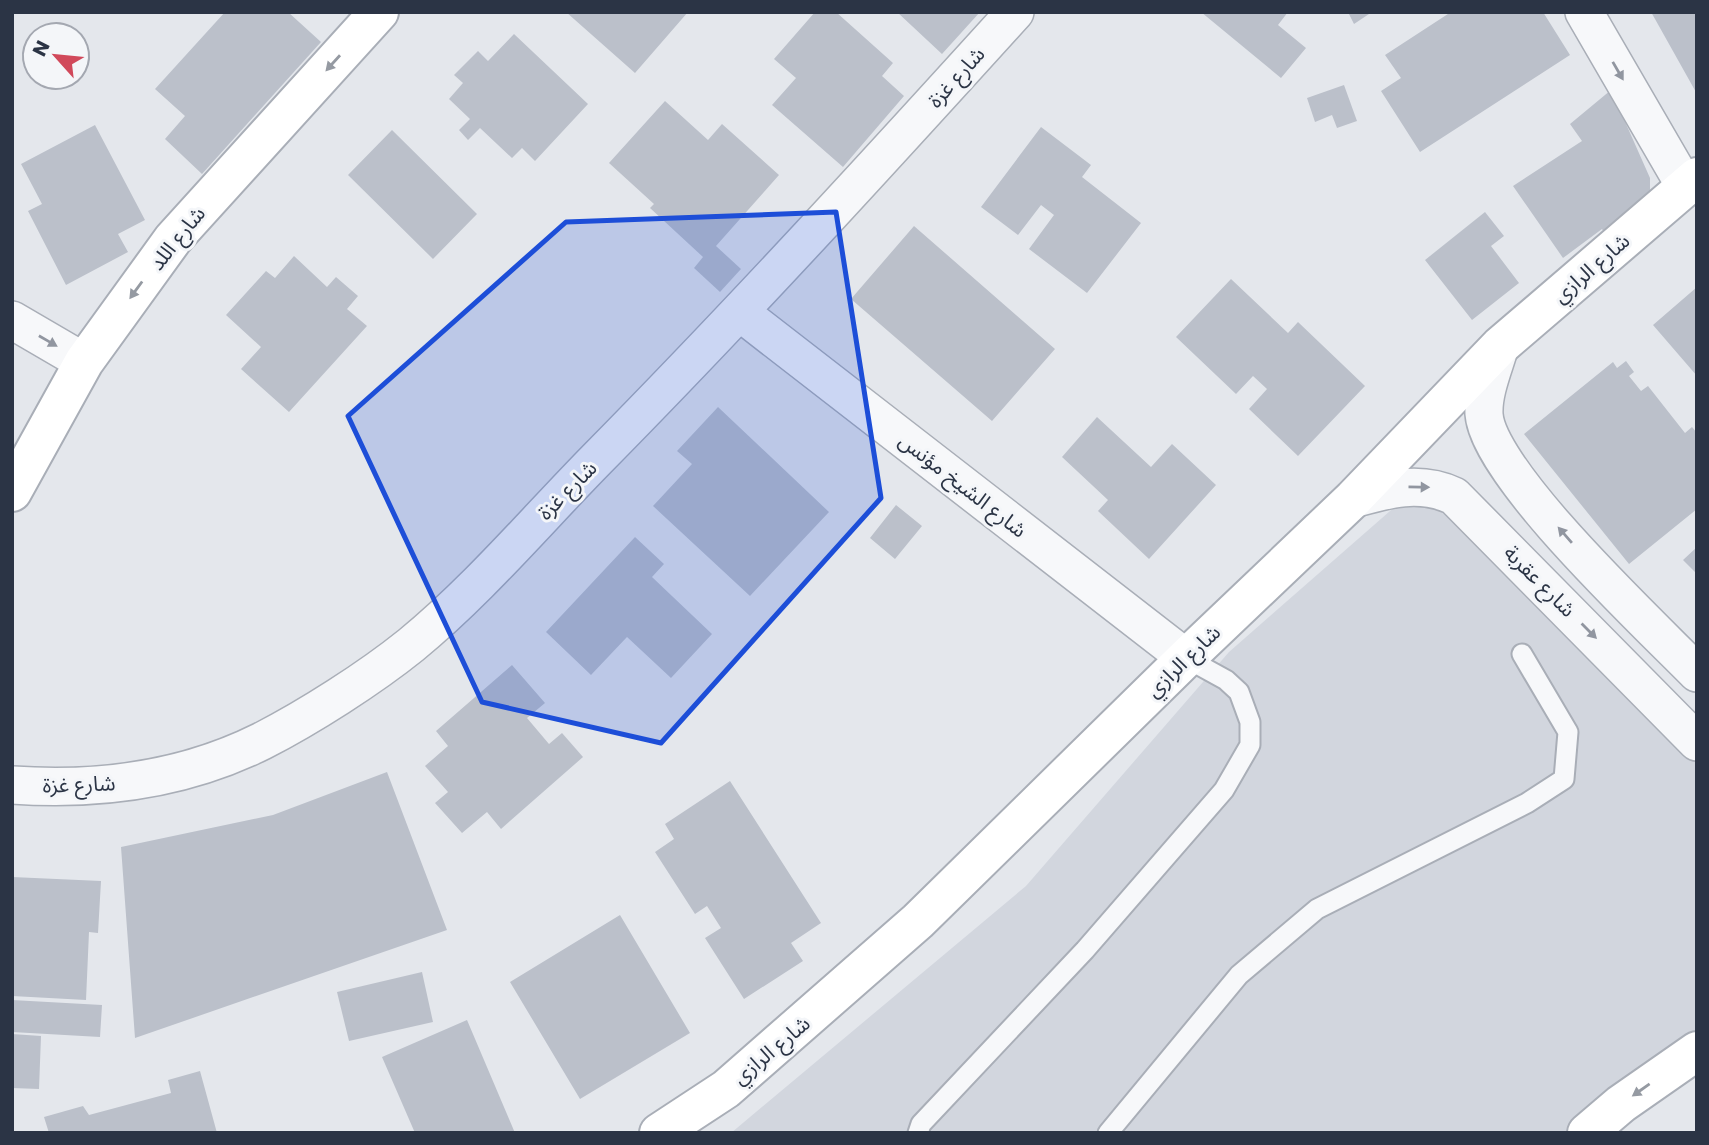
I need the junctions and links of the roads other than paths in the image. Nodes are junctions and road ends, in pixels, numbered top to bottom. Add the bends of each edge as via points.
1 (379, 12) edge
2 (1015, 12) edge
3 (1584, 12) edge
4 (1691, 182) edge
5 (741, 313) junction
6 (12, 320) edge
7 (1500, 346) junction
8 (84, 362) junction
9 (12, 492) edge
10 (1353, 499) junction
11 (1522, 654) dead end
12 (1186, 657) junction
13 (1697, 673) edge
14 (1691, 724) edge
15 (12, 785) edge
16 (1697, 1051) edge
17 (659, 1133) edge
18 (918, 1133) edge
19 (1108, 1133) edge
20 (1587, 1133) edge

1 -> 8 street, شارع اللد via 173,239
2 - 5 street, شارع غزة
3 -> 4 street
4 - 7 street, شارع الرازي
5 - 12 street, شارع الشيخ مؤنس
5 - 15 street, شارع غزة via 421,636 323,705 261,741 201,765 136,782 56,788
6 -> 8 street
7 - 10 street, شارع الرازي
13 -> 7 street via 1582,555 1509,471 1489,436 1484,413
8 - 9 street, شارع اللد
10 - 12 street, شارع الرازي
10 -> 14 street, شارع عقربة via 1396,486 1436,487 1454,496
11 - 19 lane via 1568,732 1564,779 1527,803 1317,909 1240,975
12 - 17 street, شارع الرازي via 908,930 726,1089
12 - 18 lane via 1240,692 1250,722 1250,745 1224,790 1085,950 921,1124
16 -> 20 street

